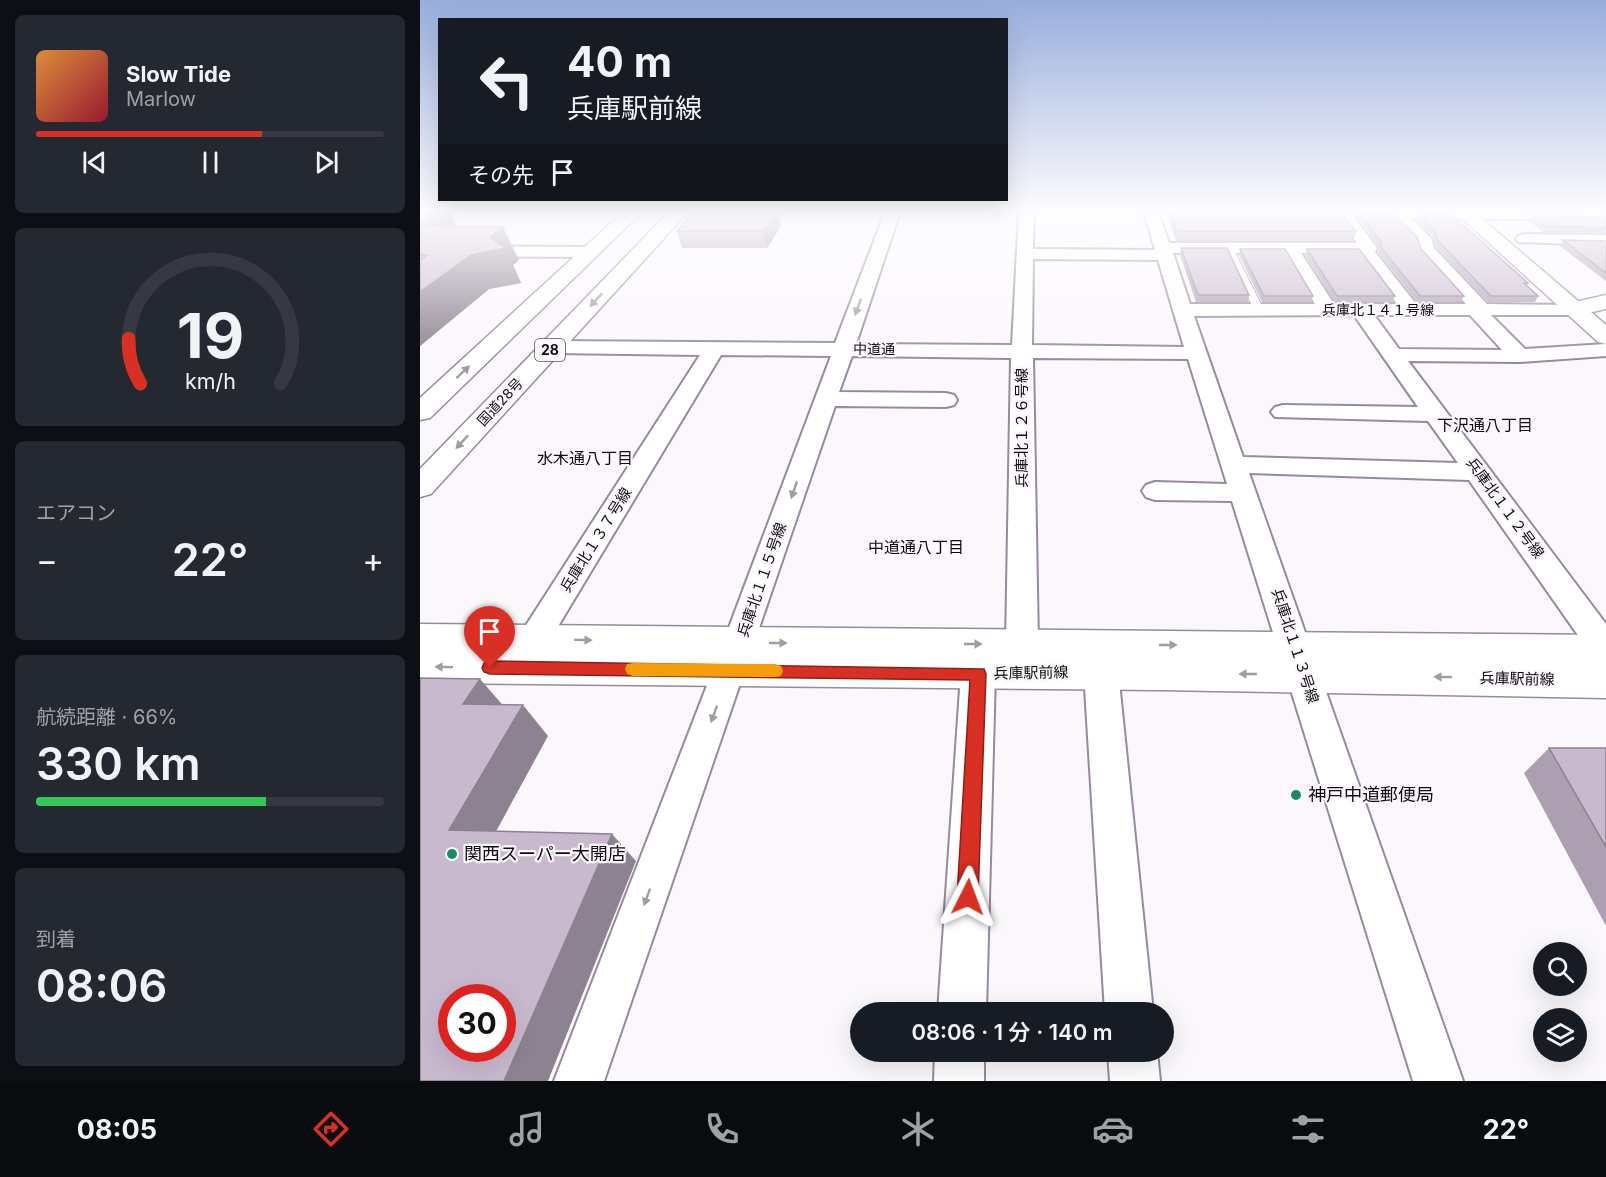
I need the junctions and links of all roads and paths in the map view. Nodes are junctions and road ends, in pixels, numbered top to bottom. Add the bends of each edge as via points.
1 (580, 262) edge
2 (632, 262) edge
3 (874, 262) edge
4 (1025, 262) edge
5 (1167, 262) edge
6 (1236, 262) edge
7 (1303, 262) edge
8 (1374, 262) edge
9 (1439, 262) edge
10 (1521, 262) edge
11 (1599, 300) edge
12 (1574, 309) junction
13 (1182, 310) junction
14 (1259, 310) junction
15 (1328, 310) junction
16 (1360, 310) junction
17 (1412, 311) junction
18 (1479, 311) junction
19 (1606, 337) edge
20 (552, 347) junction
21 (714, 348) junction
22 (843, 349) junction
23 (1606, 350) edge
24 (1022, 351) junction
25 (1195, 353) junction
26 (1394, 355) junction
27 (1520, 356) junction
28 (826, 399) junction
29 (946, 400) dead end
30 (420, 412) edge
31 (1283, 412) dead end
32 (1438, 414) junction
33 (1479, 472) junction
34 (1239, 479) junction
35 (420, 487) edge
36 (1155, 491) dead end
37 (420, 639) edge
38 (534, 639) junction
39 (1022, 644) junction
40 (1606, 650) edge
41 (735, 657) junction
42 (1300, 660) junction
43 (420, 667) edge
44 (1101, 672) junction
45 (978, 674) junction
46 (1606, 681) edge
47 (962, 1002) edge
48 (1128, 1002) edge
49 (960, 1062) edge
50 (1133, 1062) edge
51 (579, 1081) edge
52 (959, 1081) edge
53 (1135, 1081) edge
54 (1438, 1081) edge

30 -> 1 main road
2 -> 20 main road, 国道28号 / 28
3 -> 22 street, 兵庫北１１５号線
4 - 24 street, 兵庫北１２６号線
5 - 13 street, 兵庫北１１３号線
6 - 14 lane
7 - 15 street
8 - 17 street
9 - 18 street via 1479,306
10 - 12 main road
11 - 12 main road
12 - 18 street, 兵庫北１４１号線
12 - 19 main road
13 - 14 street, 兵庫北１４１号線
13 - 25 street, 兵庫北１１３号線
14 - 15 street, 兵庫北１４１号線
15 - 16 street, 兵庫北１４１号線
16 - 17 street, 兵庫北１４１号線
16 - 26 street, 兵庫北１１２号線
17 - 18 street, 兵庫北１４１号線
18 - 27 street
20 - 21 street, 中道通
20 -> 35 main road, 国道28号 / 28
21 - 22 street, 中道通
21 - 38 street, 兵庫北１３７号線
22 - 24 street, 中道通
22 - 28 street, 兵庫北１１５号線
23 - 27 street
24 - 25 street, 中道通
24 - 39 street, 兵庫北１２６号線
25 - 34 street, 兵庫北１１３号線
26 - 27 street
26 - 32 street, 兵庫北１１２号線
28 - 29 street
28 -> 41 street, 兵庫北１１５号線
31 - 32 street
32 - 33 street, 兵庫北１１２号線
33 - 34 street
33 - 40 street, 兵庫北１１２号線
34 - 36 street
34 - 42 street, 兵庫北１１３号線
37 - 38 main road, 兵庫駅前線
38 -> 41 main road, 兵庫駅前線
41 -> 39 main road, 兵庫駅前線
39 -> 42 main road, 兵庫駅前線
40 - 42 main road, 兵庫駅前線
41 -> 43 main road, 兵庫駅前線
41 - 45 main road, 兵庫駅前線
41 -> 51 street, 兵庫北１１５号線
42 -> 44 main road, 兵庫駅前線
46 -> 42 main road, 兵庫駅前線
42 - 54 street, 兵庫北１１３号線
44 - 45 main road, 兵庫駅前線
44 - 48 street
45 - 47 street
49 - 52 street
50 - 53 street

